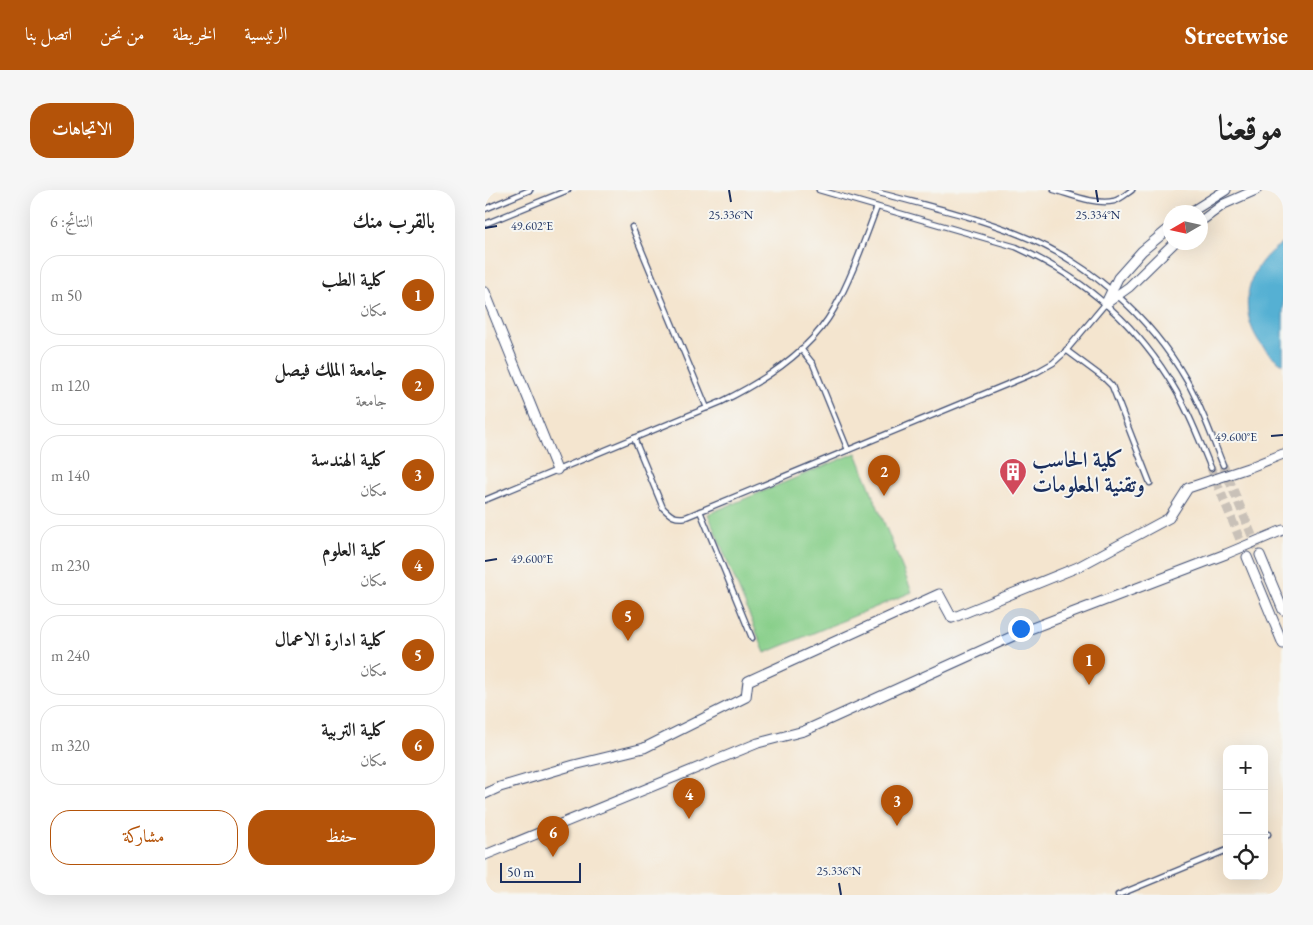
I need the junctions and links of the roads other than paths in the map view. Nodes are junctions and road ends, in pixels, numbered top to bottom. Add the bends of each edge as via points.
1 (530, 190) edge
2 (569, 190) edge
3 (819, 190) edge
4 (869, 190) edge
5 (1054, 190) edge
6 (1132, 190) edge
7 (1226, 190) edge
8 (1256, 190) edge
9 (877, 191) edge
10 (1202, 205) edge
11 (877, 207) junction
12 (485, 209) edge
13 (1208, 216) edge
14 (485, 224) edge
15 (632, 228) dead end
16 (1163, 235) edge
17 (1167, 250) edge
18 (485, 292) edge
19 (1114, 293) junction
20 (1106, 303) junction
21 (801, 349) junction
22 (1067, 350) junction
23 (707, 408) junction
24 (634, 438) junction
25 (848, 450) junction
26 (1283, 454) edge
27 (1223, 465) tunnel mouth
28 (1211, 468) tunnel mouth
29 (557, 470) junction
30 (1150, 483) dead end
31 (485, 500) edge
32 (700, 511) junction
33 (1283, 530) edge
34 (1260, 554) tunnel mouth
35 (1247, 557) tunnel mouth
36 (1283, 610) edge
37 (752, 638) dead end
38 (1283, 644) edge
39 (485, 794) edge
40 (1223, 852) edge
41 (485, 855) edge
42 (1118, 895) edge

1 - 12 lane
2 - 14 lane
3 - 11 lane
4 - 9 lane
5 - 6 lane via 1086,199 1114,201
7 - 10 street
8 - 13 street via 1224,204
9 - 19 lane via 1020,234 1075,264
11 - 20 lane via 1016,247 1067,274
11 - 21 lane via 851,275 833,310
15 - 23 lane
16 - 19 street via 1118,278
17 - 19 street via 1129,287
18 - 29 street
19 - 20 street
19 - 27 lane via 1144,322 1187,382
20 - 22 lane
20 - 28 lane via 1134,331 1171,382
21 - 23 lane via 771,374
21 - 25 lane via 813,364
22 - 25 lane via 1037,372
22 - 30 lane via 1112,386
23 - 24 lane
24 - 29 lane
24 - 32 lane via 663,508 671,517
25 - 32 lane
26 - 39 street via 1188,488 1169,518 1078,567 952,618 939,594 748,681 746,697 644,748 500,786
29 - 31 lane
32 - 37 lane
33 - 41 street via 1022,632 804,731 759,743
34 - 36 street
35 - 38 street
40 - 42 lane

